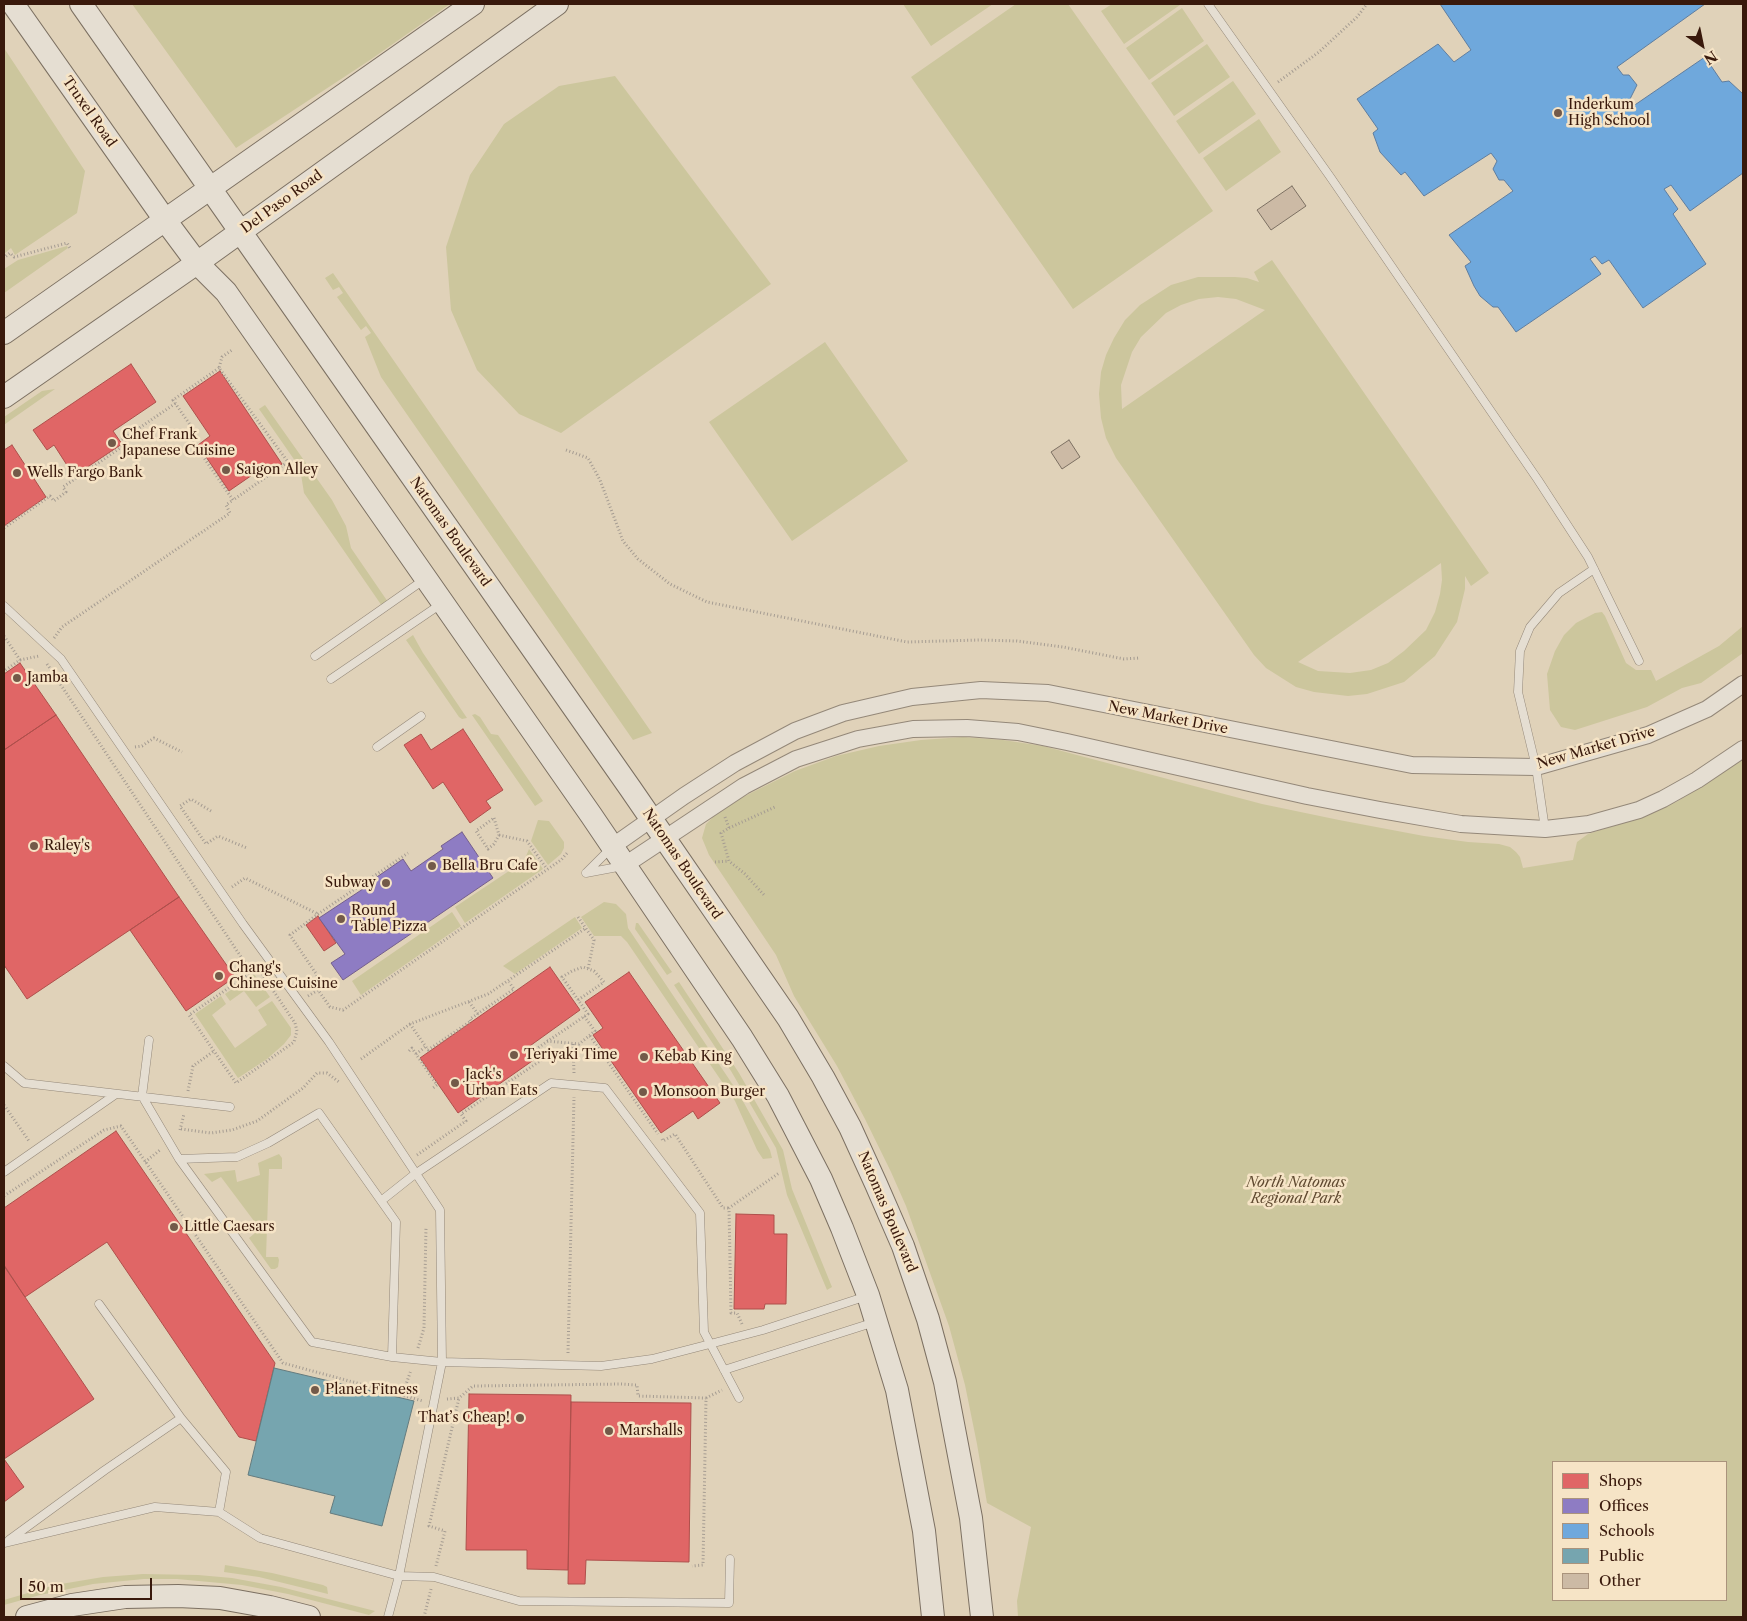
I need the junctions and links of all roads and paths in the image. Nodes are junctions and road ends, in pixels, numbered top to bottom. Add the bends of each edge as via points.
1 (12, 4) edge
2 (81, 4) edge
3 (473, 4) edge
4 (557, 4) edge
5 (1208, 4) edge
6 (1367, 4) edge
7 (1268, 89) junction
8 (211, 189) junction
9 (165, 220) junction
10 (240, 232) junction
11 (70, 248) dead end
12 (4, 255) edge
13 (197, 263) junction
14 (4, 333) edge
15 (232, 350) dead end
16 (219, 368) junction
17 (4, 397) edge
18 (176, 403) junction
19 (566, 450) dead end
20 (233, 500) junction
21 (4, 528) edge
22 (1594, 569) junction
23 (426, 578) junction
24 (443, 602) junction
25 (4, 606) edge
26 (4, 636) edge
27 (48, 646) junction
28 (315, 656) dead end
29 (1140, 658) dead end
30 (20, 660) junction
31 (1639, 661) dead end
32 (46, 663) dead end
33 (4, 671) edge
34 (331, 679) dead end
35 (1743, 684) edge
36 (421, 716) dead end
37 (142, 746) dead end
38 (377, 747) dead end
39 (1743, 749) edge
40 (182, 752) dead end
41 (1536, 768) junction
42 (775, 807) dead end
43 (210, 811) dead end
44 (723, 812) dead end
45 (651, 819) junction
46 (729, 828) junction
47 (1545, 829) junction
48 (499, 835) junction
49 (665, 840) junction
50 (612, 846) junction
51 (247, 848) dead end
52 (568, 852) dead end
53 (408, 853) dead end
54 (729, 861) junction
55 (716, 862) dead end
56 (625, 866) junction
57 (547, 870) junction
58 (245, 878) dead end
59 (764, 895) dead end
60 (318, 914) junction
61 (578, 917) dead end
62 (586, 928) junction
63 (588, 969) junction
64 (251, 972) junction
65 (509, 982) junction
66 (318, 990) junction
67 (578, 1000) junction
68 (300, 1002) junction
69 (470, 1002) junction
70 (287, 1011) junction
71 (478, 1014) junction
72 (584, 1016) junction
73 (410, 1024) junction
74 (590, 1036) junction
75 (149, 1040) dead end
76 (547, 1041) junction
77 (574, 1044) junction
78 (425, 1047) junction
79 (214, 1051) junction
80 (409, 1051) dead end
81 (416, 1054) junction
82 (361, 1059) dead end
83 (4, 1066) edge
84 (574, 1085) junction
85 (342, 1088) dead end
86 (432, 1088) dead end
87 (116, 1094) junction
88 (142, 1096) junction
89 (186, 1102) junction
90 (4, 1105) edge
91 (230, 1107) dead end
92 (35, 1150) junction
93 (179, 1160) junction
94 (408, 1162) junction
95 (46, 1168) dead end
96 (4, 1172) edge
97 (779, 1173) dead end
98 (415, 1174) junction
99 (381, 1201) junction
100 (729, 1208) junction
101 (426, 1224) dead end
102 (868, 1295) junction
103 (99, 1304) dead end
104 (876, 1322) junction
105 (746, 1334) junction
106 (710, 1344) junction
107 (392, 1357) junction
108 (414, 1359) junction
109 (568, 1359) dead end
110 (442, 1362) junction
111 (542, 1365) junction
112 (724, 1370) junction
113 (541, 1386) dead end
114 (732, 1386) junction
115 (402, 1396) dead end
116 (459, 1398) dead end
117 (706, 1398) dead end
118 (739, 1398) dead end
119 (181, 1418) junction
120 (219, 1512) junction
121 (5, 1543) edge
122 (730, 1559) dead end
123 (399, 1576) junction
124 (434, 1577) junction
125 (27, 1617) edge
126 (309, 1617) edge
127 (388, 1617) edge
128 (424, 1617) edge
129 (933, 1617) edge
130 (982, 1617) edge

1 - 9 main road, Truxel Road
2 - 8 main road
3 - 8 main road
4 - 10 main road, Del Paso Road
5 - 7 lane
6 - 7 path via 1319,52
7 - 22 lane via 1508,434
8 - 9 main road
8 - 10 main road, Natomas Boulevard
9 - 13 main road
9 - 14 main road
10 - 13 main road, Del Paso Road
10 - 45 main road, Natomas Boulevard
11 - 12 path via 67,243 14,257 10,253
13 - 17 main road, Del Paso Road
13 - 23 main road via 226,292
15 - 16 path via 222,357
16 - 18 path via 174,400
16 - 20 path via 288,462
18 - 20 path via 195,432 190,436
18 - 21 path via 123,439 126,444 63,487 66,492 54,501 50,496
19 - 29 path via 588,458 600,480 623,541 638,559 670,584 707,602 906,642 1018,641 1124,659
20 - 27 path via 226,505 230,513 62,627
22 - 31 lane
22 - 41 lane via 1559,593 1530,627 1520,651 1518,692
23 - 24 main road
23 - 28 lane
24 - 34 lane
24 - 50 main road
25 - 27 lane
26 - 30 path
27 - 30 path via 41,655
27 - 68 lane via 61,659
30 - 33 path
32 - 64 path
35 - 41 street, New Market Drive via 1707,709 1648,735
36 - 38 lane
37 - 40 path via 154,738
39 - 47 street via 1697,780 1639,810 1589,824
41 - 45 street, New Market Drive via 1412,765 1048,694 982,690 903,699 843,712 796,730 735,763
41 - 47 lane
42 - 46 path
43 - 51 path via 191,800 180,806 206,844 218,836
44 - 46 path
45 - 49 main road, Natomas Boulevard
45 - 50 street, New Market Drive
46 - 54 path via 721,833
47 - 49 street via 1461,824 1307,796 1018,732 958,728 913,729 858,740 796,759 744,786
48 - 48 path via 494,818 476,831 488,850
48 - 57 path via 528,841
49 - 56 street
49 - 130 main road, Natomas Boulevard via 788,1018 818,1068 850,1127 902,1246 928,1319 947,1391 971,1518
50 - 56 main road
50 - 56 lane via 586,873
52 - 57 path
53 - 60 path
54 - 55 path
54 - 59 path via 746,874
56 - 102 main road via 778,1096 821,1179
57 - 66 path via 343,1010 330,1007
58 - 60 path
60 - 66 path via 290,935 317,975
61 - 62 path
62 - 63 path via 594,940
62 - 65 path
63 - 67 path via 604,982
63 - 67 path via 583,967 562,976
64 - 70 path via 258,968
64 - 79 path via 189,1015
65 - 69 path
65 - 71 path via 514,989
66 - 68 path
67 - 72 path via 588,1014
68 - 70 path
68 - 94 lane
69 - 71 path
69 - 73 path
70 - 79 path via 295,1022 294,1042 236,1083
71 - 78 path via 428,1050
72 - 74 path via 595,1032
72 - 76 path
73 - 78 path
73 - 82 path
74 - 77 path
74 - 100 path via 663,1141 675,1134 723,1208
75 - 88 lane
76 - 77 path
76 - 94 path via 536,1049 543,1059 461,1114 466,1121
77 - 84 path
78 - 81 path
79 - 89 path via 193,1066
80 - 81 path via 412,1048
81 - 86 path via 436,1085
83 - 87 lane via 24,1083
84 - 98 lane via 551,1083
84 - 106 lane via 605,1088 700,1213 704,1332
84 - 109 path
85 - 89 path via 327,1073 317,1072 303,1088 257,1121 211,1133 181,1129
87 - 88 lane
87 - 92 lane
88 - 89 lane
88 - 93 lane
89 - 91 lane
90 - 92 path
92 - 95 path
92 - 96 lane
93 - 99 lane via 237,1157 319,1113
93 - 107 lane via 312,1342
94 - 98 lane
97 - 100 path
98 - 99 lane
98 - 110 lane via 440,1210
99 - 107 lane via 396,1222
100 - 105 path via 731,1313 738,1313
101 - 108 path via 424,1328
102 - 104 main road
102 - 105 lane
103 - 119 lane
104 - 112 lane
104 - 129 main road via 905,1426 924,1531
105 - 106 lane
106 - 111 lane via 652,1359 601,1366
106 - 112 lane
107 - 108 lane
108 - 110 lane
108 - 115 path
110 - 111 lane
110 - 123 lane
111 - 113 path
112 - 114 lane
114 - 117 path
114 - 118 lane
116 - 124 path via 429,1526 445,1530
119 - 120 lane via 226,1472
119 - 121 lane
120 - 121 lane via 155,1508
120 - 123 lane via 260,1538
122 - 124 lane via 729,1602 518,1601
123 - 124 lane
123 - 127 lane
124 - 128 path
125 - 126 main road via 72,1605 125,1597 178,1596 220,1598

